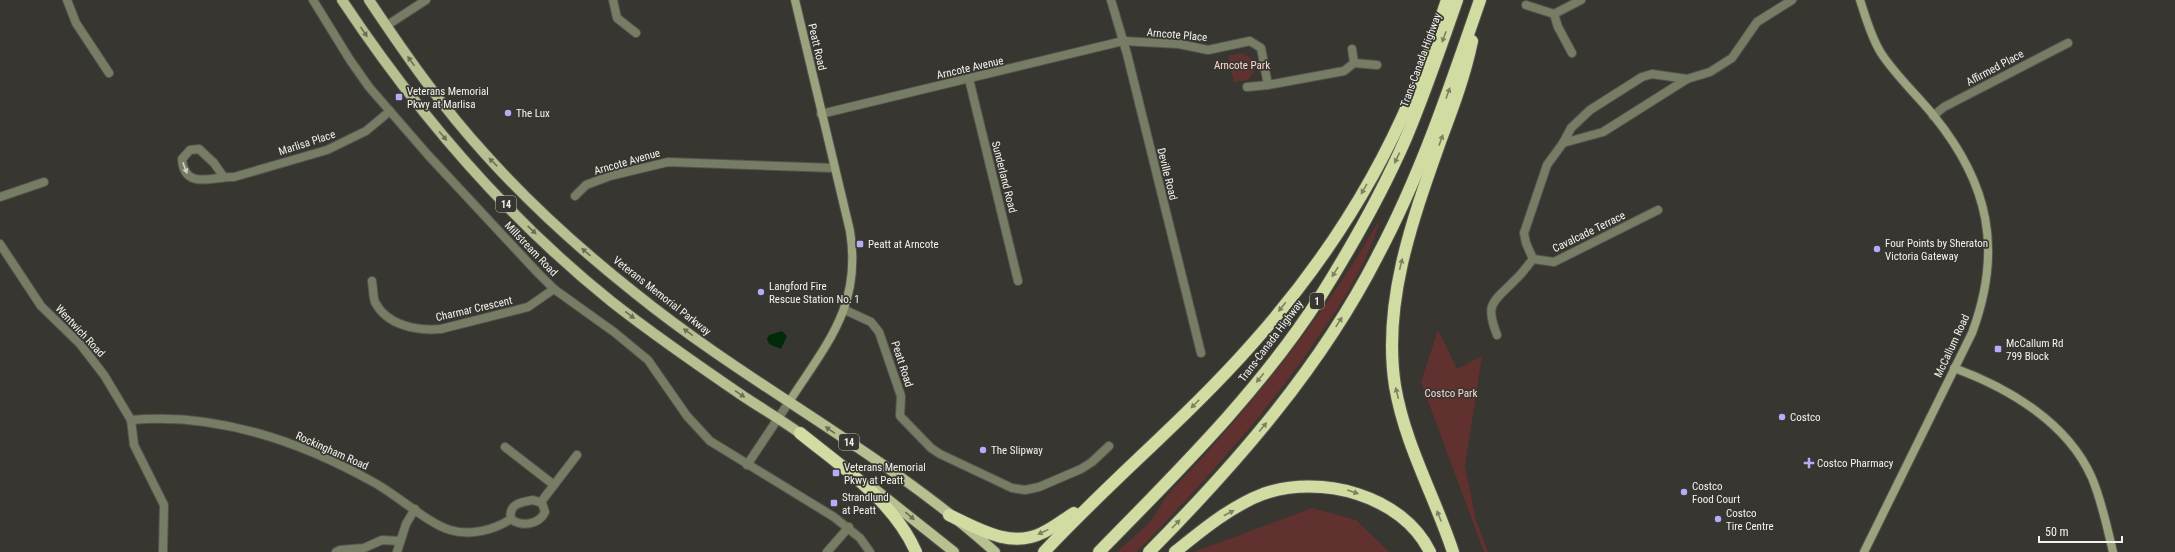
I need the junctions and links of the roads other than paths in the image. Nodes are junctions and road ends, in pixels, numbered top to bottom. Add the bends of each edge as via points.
1 (67, 0) edge
2 (313, 0) edge
3 (342, 0) edge
4 (369, 0) edge
5 (426, 0) edge
6 (613, 0) edge
7 (795, 0) edge
8 (1111, 0) edge
9 (1447, 0) edge
10 (1457, 0) edge
11 (1480, 0) edge
12 (1581, 0) edge
13 (1792, 0) edge
14 (1860, 0) edge
15 (1526, 5) dead end
16 (1554, 14) junction
17 (386, 26) junction
18 (636, 33) dead end
19 (1123, 41) junction
20 (2068, 42) dead end
21 (1352, 49) dead end
22 (1572, 53) dead end
23 (1354, 63) junction
24 (1377, 65) dead end
25 (109, 73) dead end
26 (969, 79) junction
27 (1687, 80) junction
28 (1268, 85) junction
29 (1247, 87) dead end
30 (390, 111) junction
31 (821, 114) junction
32 (1933, 116) junction
33 (1563, 143) junction
34 (834, 168) junction
35 (223, 176) junction
36 (44, 182) dead end
37 (575, 196) dead end
38 (0, 197) edge
39 (1658, 210) dead end
40 (0, 244) edge
41 (1533, 259) junction
42 (372, 281) dead end
43 (1018, 281) dead end
44 (554, 289) junction
45 (845, 310) junction
46 (1497, 335) dead end
47 (1202, 353) dead end
48 (1954, 368) junction
49 (789, 402) junction
50 (778, 419) junction
51 (131, 420) junction
52 (800, 433) junction
53 (1109, 446) dead end
54 (505, 447) dead end
55 (577, 455) dead end
56 (747, 465) junction
57 (554, 485) junction
58 (1100, 497) junction
59 (541, 502) junction
60 (415, 509) junction
61 (949, 515) junction
62 (511, 519) junction
63 (849, 527) junction
64 (400, 541) junction
65 (398, 551) edge
66 (163, 552) edge
67 (336, 552) edge
68 (827, 552) edge
69 (870, 552) edge
70 (916, 552) edge
71 (954, 552) edge
72 (995, 552) edge
73 (1044, 552) edge
74 (1099, 552) edge
75 (1149, 552) edge
76 (1175, 552) edge
77 (1430, 552) edge
78 (1453, 552) edge
79 (1864, 552) edge
80 (2113, 552) edge

1 - 25 street via 76,23
2 - 30 street, Millstream Road via 350,60
3 -> 50 main road, 14 via 411,97 452,146 526,224 612,301 708,372
4 - 17 main road, Veterans Memorial Parkway / 14
5 - 17 street
6 - 18 street via 617,18
7 - 31 street, Peatt Road
8 - 19 street, Deville Road
9 -> 58 highway via 1412,95 1365,189 1330,244 1300,286 1253,343
10 -> 74 highway, Trans-Canada Highway / 1 via 1409,130 1384,186 1353,244 1319,298 1242,400 1182,467
75 -> 11 highway via 1224,473 1271,418 1310,367 1341,319 1378,257 1401,210 1424,155
78 -> 11 highway via 1415,457 1404,422 1395,386 1392,337 1397,283 1405,250 1467,68
12 - 16 street
13 - 27 street via 1757,22 1732,58 1710,72
14 - 32 street, McCallum Road via 1881,53
15 - 16 street
16 - 22 street
49 -> 17 main road, Veterans Memorial Parkway / 14 via 635,294 556,226 486,156 438,98
19 - 26 street, Arncote Avenue
19 - 28 street, Arncote Place via 1179,44 1208,50 1250,42 1260,48
19 - 47 street, Deville Road
20 - 32 street, Affirmed Place via 1944,107
21 - 23 street
23 - 24 street
23 - 28 street via 1344,71
26 - 31 street, Arncote Avenue
26 - 43 street, Sunderland Road
27 - 33 street via 1603,132
27 - 33 street via 1652,74 1642,78 1590,110 1571,128
28 - 29 street
30 - 35 street, Marlisa Place via 366,131 327,150 234,177
30 - 44 street, Millstream Road via 506,240
31 - 34 street, Peatt Road
32 - 48 street, McCallum Road via 1950,136 1970,169 1984,211 1988,233 1988,273 1981,308 1966,347
33 - 41 street via 1547,165 1524,233
34 - 37 street, Arncote Avenue via 668,162 610,176 586,185
34 - 45 street, Peatt Road via 853,251 854,273
35 -> 35 street, Marlisa Place via 199,149 190,150 182,159 183,168 188,176 197,180
36 - 38 street
39 - 41 street, Cavalcade Terrace via 1554,262
40 - 51 street, Wentwich Road via 41,306 80,344 104,374
41 - 46 street via 1516,280 1499,294 1492,305 1490,318
42 - 44 street, Charmar Crescent via 375,302 384,315 410,327 427,330 441,329 528,307
44 - 56 street, Millstream Road via 638,350 658,372 698,429 710,441
45 - 49 street, Peatt Road
45 - 53 street, Peatt Road via 871,322 879,332 901,396 900,416 940,454 1012,488 1025,490 1039,487 1081,469
48 - 79 street, McCallum Road
48 - 80 street via 1973,375 2032,408 2072,445 2095,485
49 - 50 street
61 -> 49 main road, Veterans Memorial Parkway / 14
50 - 52 main road, 14
50 - 56 street
51 - 60 street, Rockingham Road via 158,417 212,422 285,442 354,471
51 - 66 street, Wentwich Road via 134,445 164,505
52 - 70 highway via 891,510
52 -> 71 main road, 14 via 893,502
54 - 57 street
55 - 57 street
56 - 63 street, Millstream Road
57 - 59 street
58 -> 61 highway via 1041,534 1011,540 987,533
58 - 73 highway
59 - 62 street via 533,500 519,503 510,510
59 - 62 street via 545,512 539,519 516,524
60 - 62 street, Rockingham Road via 445,528 461,532 475,532 500,526
60 - 64 street
61 - 72 main road, Veterans Memorial Parkway / 14
63 - 68 street
63 - 69 street, Millstream Road
64 - 65 street
64 - 67 street via 382,540 364,548
76 -> 77 highway via 1214,520 1264,494 1308,486 1341,488 1373,499 1403,518 1427,545

